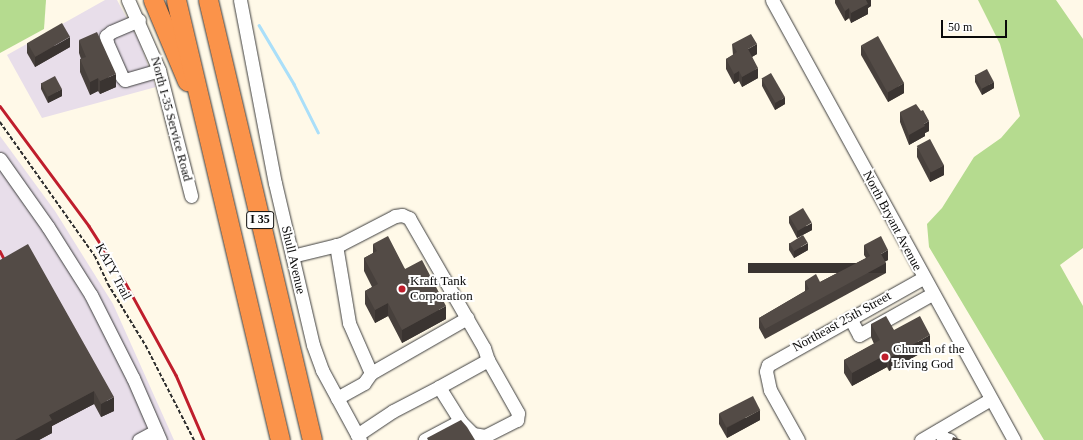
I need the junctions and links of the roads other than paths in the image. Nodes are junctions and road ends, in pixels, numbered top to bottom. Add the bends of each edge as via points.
1 (128, 0) edge
2 (153, 0) edge
3 (176, 0) edge
4 (208, 0) edge
5 (240, 0) edge
6 (772, 0) edge
7 (139, 20) junction
8 (159, 70) junction
9 (205, 121) junction
10 (0, 159) edge
11 (192, 196) dead end
12 (336, 245) junction
13 (292, 256) junction
14 (923, 278) junction
15 (932, 294) junction
16 (467, 318) junction
17 (850, 318) junction
18 (488, 360) junction
19 (371, 373) junction
20 (439, 387) junction
21 (337, 398) junction
22 (992, 399) junction
23 (460, 422) junction
24 (939, 430) junction
25 (158, 435) edge
26 (359, 438) edge
27 (139, 440) edge
28 (280, 440) edge
29 (312, 440) edge
30 (425, 440) edge
31 (798, 440) edge
32 (921, 440) edge
33 (950, 440) edge
34 (1014, 440) edge

1 - 7 street, North I-35 Service Road
2 - 9 highway
3 - 9 highway, I 35
4 - 29 highway, I 35
5 - 13 street, Shull Avenue
6 - 14 street, North Bryant Avenue
7 - 8 street, North I-35 Service Road
7 - 8 street via 111,32 106,36 107,43 125,80
8 - 11 street, North I-35 Service Road
9 - 28 highway, I 35
10 - 25 street via 48,227 91,295 112,333
12 - 13 street
12 - 16 street via 395,216 409,218
12 - 19 street via 349,323
13 - 21 street, Shull Avenue via 313,345
14 - 15 street, North Bryant Avenue
14 - 17 street, Northeast 25th Street
15 - 17 street via 859,335
15 - 22 street, North Bryant Avenue
16 - 18 street
16 - 19 street
17 - 31 street, Northeast 25th Street via 773,360 766,371 770,390
18 - 20 street
18 - 23 street via 518,413 517,420 485,436 473,434
19 - 21 street via 364,383
20 - 23 street
20 - 26 street via 393,412
21 - 26 street, Shull Avenue
22 - 24 street
22 - 34 street, North Bryant Avenue
23 - 30 street
24 - 32 street
24 - 33 street via 943,438
25 - 27 street

